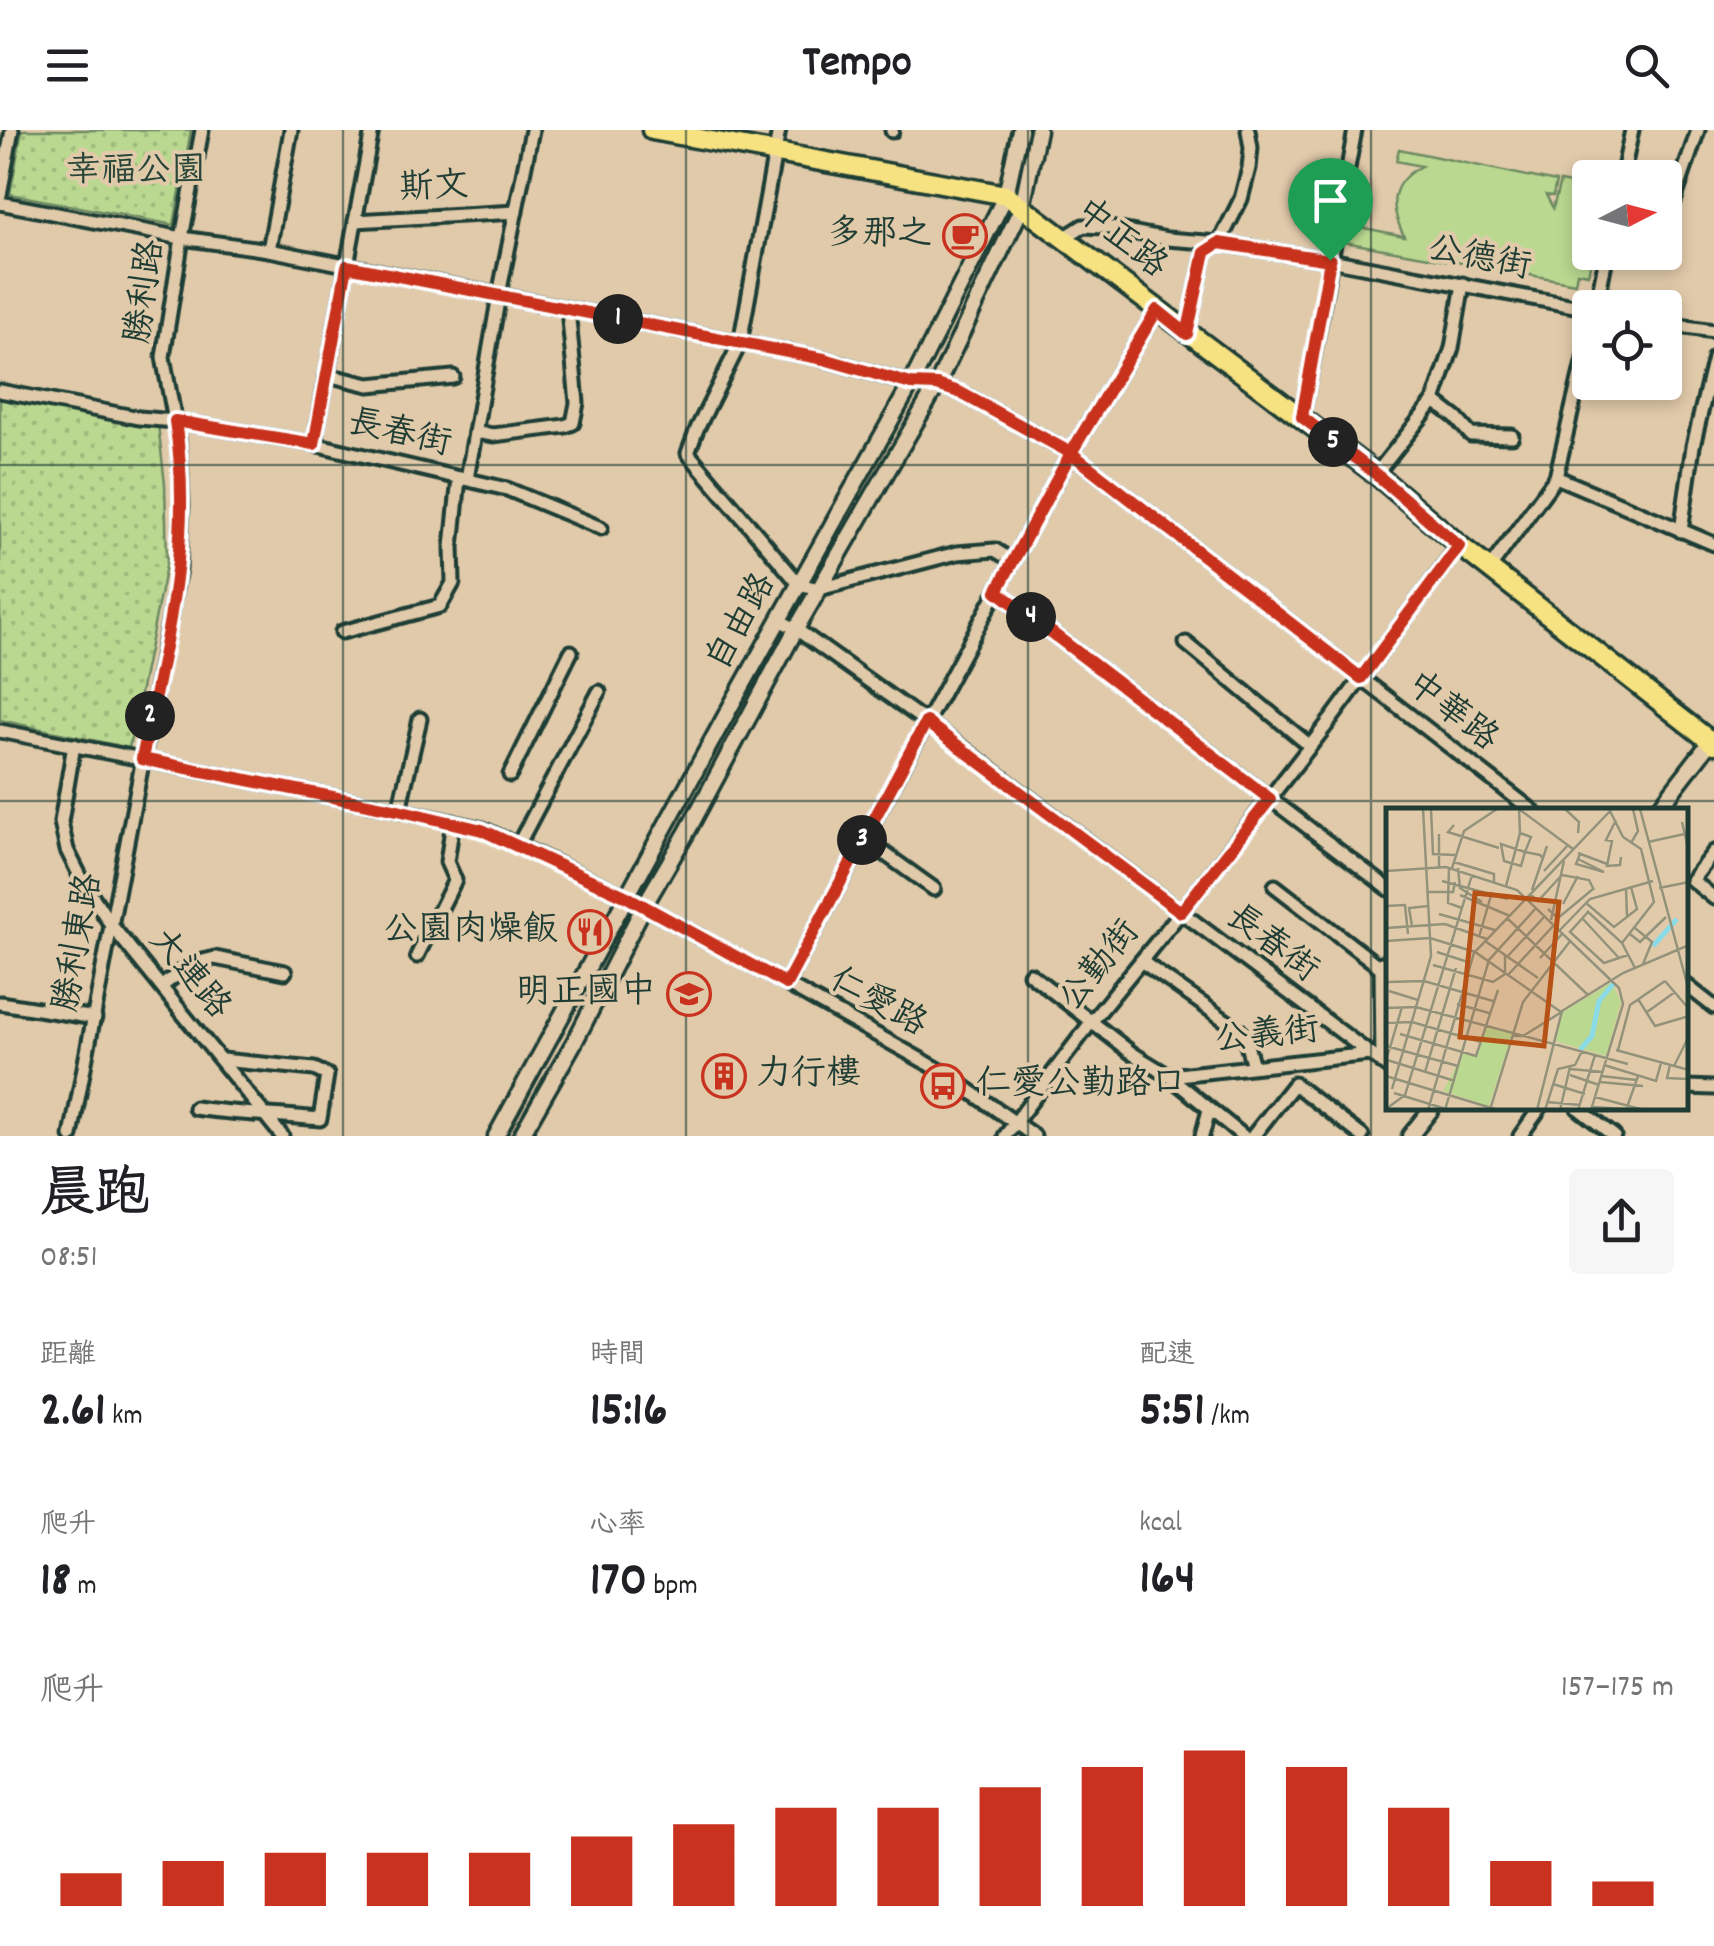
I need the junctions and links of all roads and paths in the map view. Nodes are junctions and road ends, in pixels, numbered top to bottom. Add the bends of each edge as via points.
1 (12, 130) edge
2 (202, 130) edge
3 (291, 130) edge
4 (372, 130) edge
5 (532, 130) edge
6 (652, 130) edge
7 (779, 130) edge
8 (1020, 130) edge
9 (1038, 130) edge
10 (1248, 130) edge
11 (1355, 130) edge
12 (1632, 130) edge
13 (1698, 130) edge
14 (775, 152) junction
15 (1626, 160) edge
16 (1682, 178) edge
17 (0, 195) edge
18 (1006, 195) junction
19 (0, 204) edge
20 (1022, 207) junction
21 (516, 212) junction
22 (355, 221) junction
23 (182, 238) junction
24 (1064, 238) junction
25 (1219, 243) junction
26 (270, 250) junction
27 (1330, 260) junction
28 (347, 266) junction
29 (1463, 284) junction
30 (498, 296) junction
31 (1572, 304) edge
32 (568, 309) junction
33 (1157, 310) junction
34 (1682, 326) edge
35 (1714, 331) edge
36 (1187, 334) junction
37 (740, 343) junction
38 (1714, 358) edge
39 (327, 374) junction
40 (453, 377) dead end
41 (911, 384) junction
42 (937, 385) junction
43 (0, 391) edge
44 (1574, 400) edge
45 (1434, 401) junction
46 (1302, 417) junction
47 (175, 421) junction
48 (476, 432) junction
49 (1512, 436) dead end
50 (314, 444) junction
51 (1071, 453) junction
52 (1376, 474) junction
53 (1556, 477) junction
54 (463, 478) junction
55 (601, 528) dead end
56 (1681, 531) junction
57 (1714, 544) edge
58 (1459, 546) junction
59 (1013, 561) junction
60 (1489, 569) junction
61 (799, 584) junction
62 (819, 589) junction
63 (997, 591) junction
64 (779, 620) junction
65 (796, 630) junction
66 (342, 632) dead end
67 (1186, 643) dead end
68 (571, 652) dead end
69 (1361, 678) junction
70 (599, 692) dead end
71 (420, 718) dead end
72 (926, 722) junction
73 (0, 731) edge
74 (1713, 741) edge
75 (74, 745) junction
76 (1310, 746) junction
77 (142, 759) junction
78 (510, 775) dead end
79 (1270, 799) junction
80 (1529, 808) edge
81 (1660, 808) edge
82 (398, 810) junction
83 (453, 822) junction
84 (864, 838) junction
85 (518, 845) junction
86 (1714, 852) edge
87 (1276, 886) dead end
88 (1386, 886) edge
89 (934, 889) dead end
90 (627, 897) junction
91 (1714, 898) edge
92 (644, 906) junction
93 (1181, 912) junction
94 (110, 925) junction
95 (417, 956) dead end
96 (1141, 961) junction
97 (285, 972) dead end
98 (1030, 974) dead end
99 (786, 984) junction
100 (162, 986) junction
101 (1689, 987) edge
102 (0, 1003) edge
103 (1714, 1007) edge
104 (94, 1018) junction
105 (1092, 1021) junction
106 (1370, 1054) junction
107 (222, 1060) junction
108 (1386, 1065) edge
109 (1253, 1066) junction
110 (1170, 1076) junction
111 (1689, 1087) edge
112 (1714, 1088) edge
113 (195, 1108) dead end
114 (1209, 1110) junction
115 (1430, 1111) edge
116 (1538, 1111) edge
117 (1582, 1111) edge
118 (265, 1113) junction
119 (1015, 1122) junction
120 (71, 1136) edge
121 (282, 1136) edge
122 (496, 1136) edge
123 (521, 1136) edge
124 (1005, 1136) edge
125 (1034, 1136) edge
126 (1202, 1136) edge
127 (1243, 1136) edge
128 (1253, 1136) edge
129 (1362, 1136) edge
130 (1410, 1136) edge
131 (1520, 1136) edge
132 (1614, 1136) edge

1 - 17 street
2 - 23 street, 勝利路
3 - 26 street
4 - 22 street
5 - 21 street
6 - 14 main road, 中正路
7 - 14 street
8 - 18 street, 自由路
9 - 20 street, 自由路
10 - 25 street via 1250,168 1242,200
11 - 27 street
12 - 15 street
13 - 16 street
14 - 18 main road, 中正路
14 - 37 street
18 - 20 main road, 中正路
18 - 41 street, 自由路
19 - 23 street, 中華路
20 - 24 main road, 中正路
20 - 42 street, 自由路
21 - 22 street, 斯文
21 - 30 street
22 - 28 street
23 - 26 street, 中華路
23 - 47 street, 勝利路 via 163,357
24 - 25 street, 公德街 via 1082,226
24 - 33 main road, 中正路
25 - 27 street, 公德街
25 - 36 street via 1205,252
26 - 28 street, 中華路
27 - 29 street, 公德街
27 - 46 street
28 - 30 street, 中華路
28 - 39 street
29 - 31 street, 公德街
29 - 45 street
30 - 32 street, 中華路
30 - 48 street
32 - 37 street, 中華路
32 - 48 street via 573,423
33 - 36 main road, 中正路
33 - 51 street
34 - 35 street
36 - 46 main road, 中正路
37 - 41 street, 中華路
37 - 61 street via 688,453
38 - 56 street
39 - 40 street via 370,385
39 - 50 street
41 - 42 street, 中華路
41 - 61 street, 自由路
42 - 51 street, 中華路
42 - 62 street, 自由路
43 - 47 street, 長春街
44 - 53 street
45 - 49 street via 1472,436
45 - 52 street
46 - 52 main road, 中正路
47 - 50 street, 長春街
47 - 77 street, 勝利路 via 180,562
48 - 54 street
50 - 54 street, 長春街
51 - 59 street
51 - 69 street, 中華路
52 - 58 main road, 中正路
53 - 56 street
53 - 60 street
54 - 55 street, 長春街
54 - 66 street via 453,582 440,606
56 - 57 street
58 - 60 main road, 中正路
58 - 69 street, 公勤街
59 - 62 street via 995,550 957,553
59 - 63 street
60 - 74 main road, 中正路
61 - 62 street
61 - 64 street, 自由路
62 - 65 street, 自由路
63 - 72 street
63 - 79 street
64 - 65 street, 長春街
64 - 90 street, 自由路
65 - 72 street, 長春街
65 - 92 street, 自由路
67 - 76 street
68 - 78 street
69 - 76 street, 公勤街
69 - 80 street, 中華路
70 - 85 street
71 - 82 street
72 - 84 street
72 - 93 street, 長春街
73 - 75 street, 仁愛路
74 - 81 street
75 - 77 street, 仁愛路
75 - 94 street via 61,822 67,850
76 - 79 street, 公勤街
77 - 82 street, 仁愛路
77 - 94 street, 勝利東路
79 - 88 street
79 - 93 street, 公勤街
82 - 83 street, 仁愛路
83 - 85 street, 仁愛路
83 - 95 street via 446,862 455,880
84 - 89 street
84 - 99 street
85 - 90 street, 仁愛路
86 - 91 street via 1692,880
87 - 108 street via 1381,964
90 - 92 street, 仁愛路
90 - 122 street, 自由路
92 - 99 street, 仁愛路
92 - 123 street, 自由路
93 - 96 street, 公勤街
93 - 106 street, 長春街
94 - 100 street, 大連路
94 - 104 street, 勝利東路
96 - 105 street, 公勤街
96 - 109 street via 1238,1030
97 - 100 street via 216,958 191,964
98 - 105 street, 公義街
99 - 119 street, 仁愛路 via 943,1072
100 - 107 street, 大連路
101 - 103 street
102 - 104 street
104 - 120 street, 勝利東路
105 - 110 street, 公義街
105 - 119 street, 公勤街
106 - 108 street, 長春街
106 - 109 street, 公義街
107 - 118 street, 大連路
107 - 118 street, 大連路 via 327,1075 320,1120
109 - 110 street, 公義街
110 - 114 street, 公義街
111 - 112 street
113 - 118 street
114 - 126 street
114 - 127 street, 公義街
115 - 130 street
116 - 131 street
117 - 132 street
118 - 121 street, 大連路
119 - 124 street, 公勤街
119 - 125 street, 仁愛路
128 - 129 street via 1294,1084

